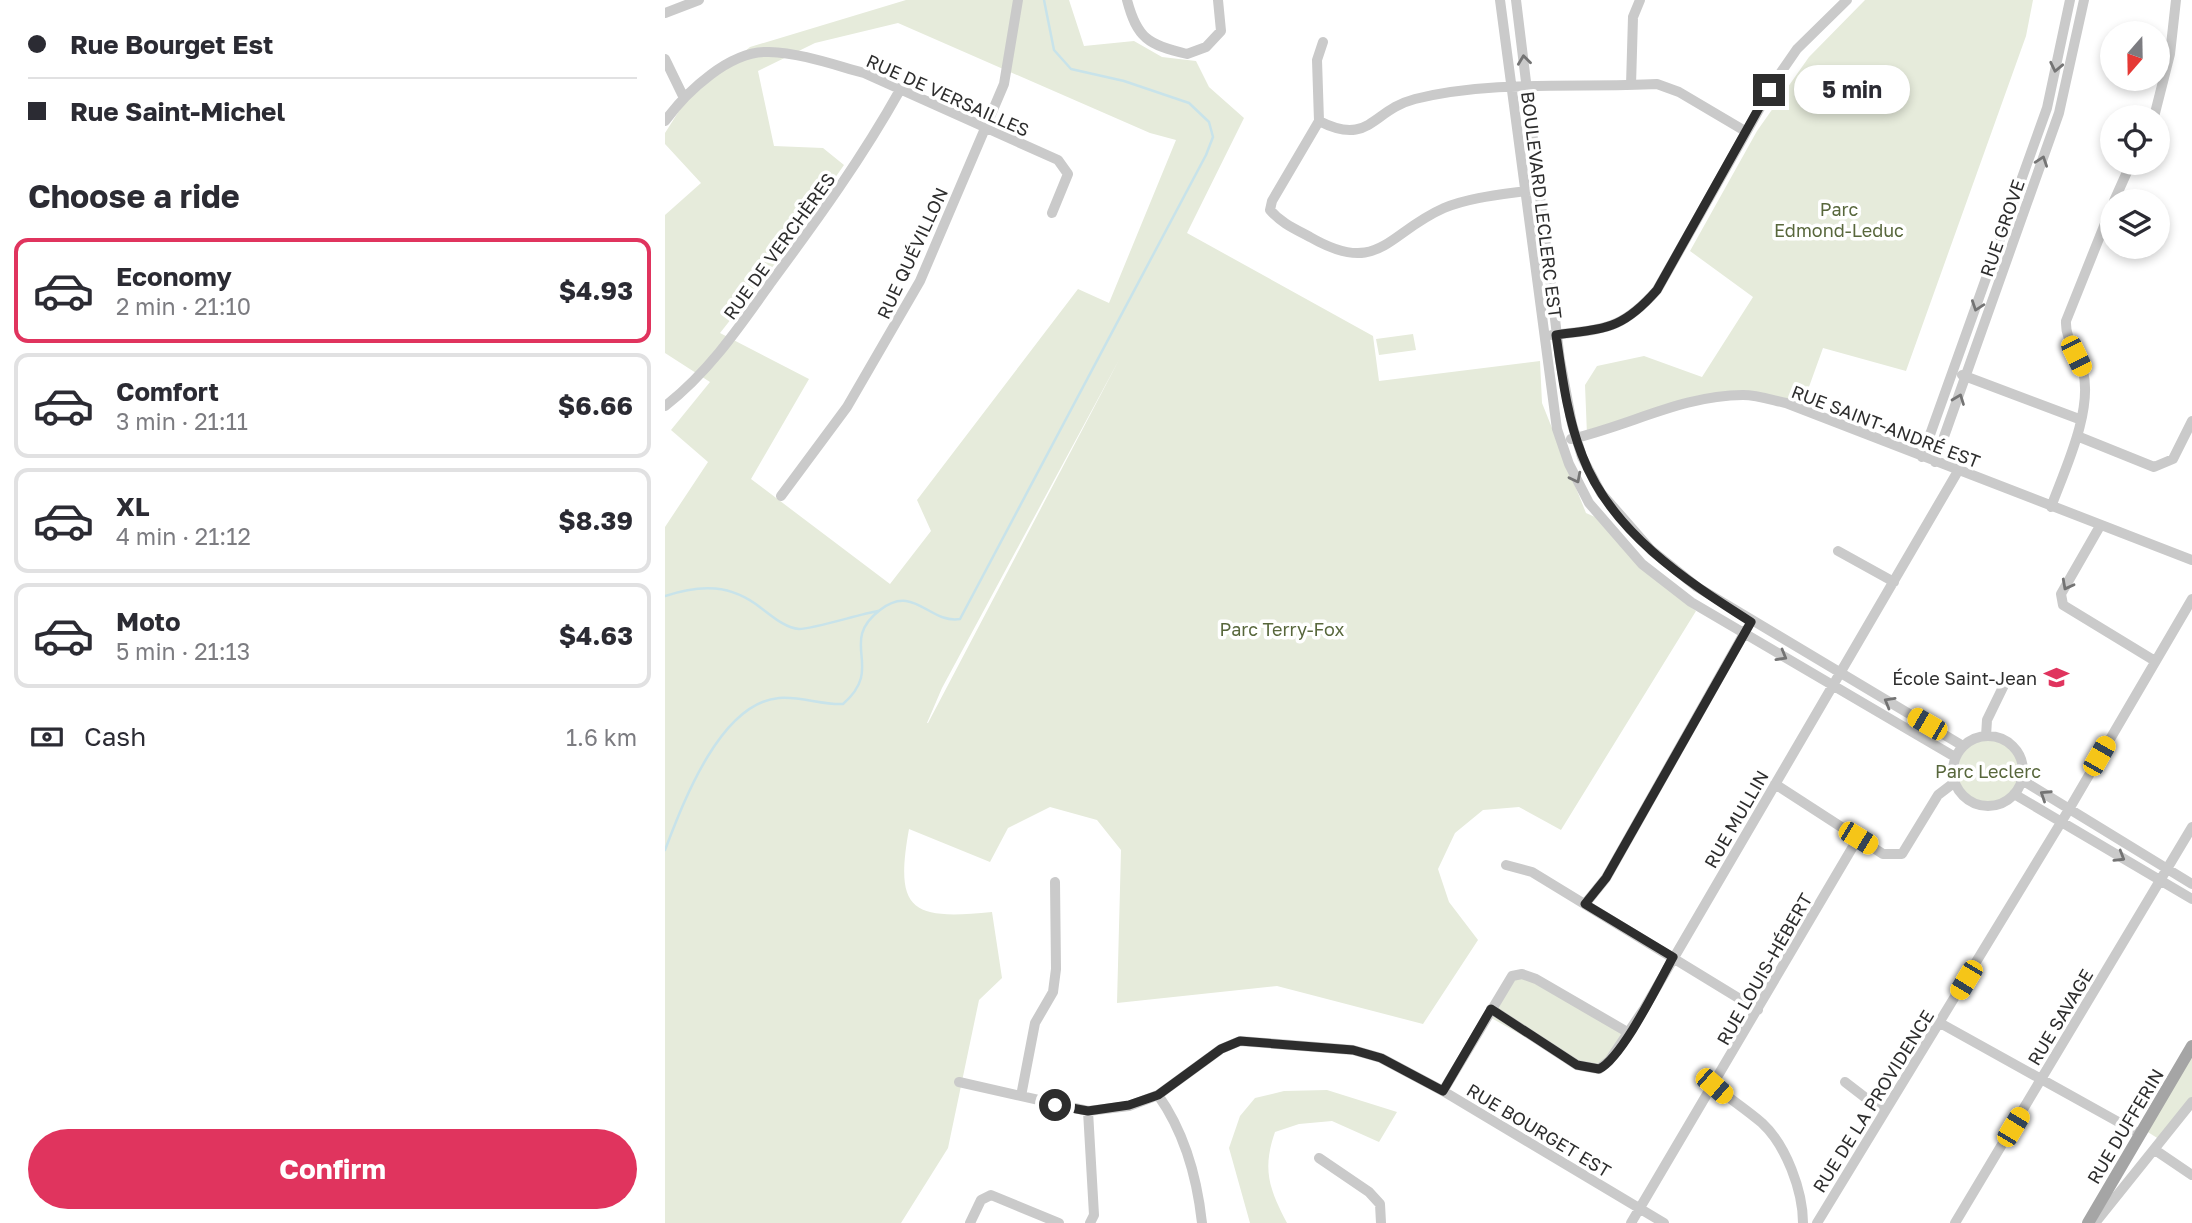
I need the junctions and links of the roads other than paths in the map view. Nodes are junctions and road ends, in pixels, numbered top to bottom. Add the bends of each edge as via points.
1 (699, 0) edge
2 (1018, 0) edge
3 (1126, 0) edge
4 (1218, 0) edge
5 (1500, 0) edge
6 (1516, 0) edge
7 (1640, 0) edge
8 (1847, 0) edge
9 (2070, 0) edge
10 (2084, 0) edge
11 (2176, 0) edge
12 (665, 13) edge
13 (1323, 41) dead end
14 (665, 59) edge
15 (1631, 85) junction
16 (1511, 87) junction
17 (1528, 88) junction
18 (900, 90) junction
19 (683, 96) junction
20 (2157, 105) edge
21 (665, 121) edge
22 (1319, 121) junction
23 (986, 128) junction
24 (1745, 131) junction
25 (1539, 189) junction
26 (1524, 192) junction
27 (1052, 213) dead end
28 (2100, 235) edge
29 (1556, 335) junction
30 (1543, 336) junction
31 (1954, 372) junction
32 (1967, 376) junction
33 (665, 406) edge
34 (2080, 419) junction
35 (2192, 421) edge
36 (2077, 436) junction
37 (1576, 438) junction
38 (1561, 441) junction
39 (1922, 457) junction
40 (1935, 463) junction
41 (1958, 471) junction
42 (781, 496) dead end
43 (2051, 507) junction
44 (2100, 526) junction
45 (1839, 551) dead end
46 (2192, 560) edge
47 (1893, 582) junction
48 (1697, 587) junction
49 (2192, 599) edge
50 (1691, 601) junction
51 (1751, 622) junction
52 (1744, 634) junction
53 (2155, 661) junction
54 (1840, 673) junction
55 (2005, 683) dead end
56 (1833, 685) junction
57 (1986, 736) junction
58 (1963, 746) junction
59 (1955, 757) junction
60 (2022, 780) junction
61 (1955, 782) junction
62 (1775, 784) junction
63 (2014, 794) junction
64 (2068, 811) junction
65 (2061, 821) junction
66 (2192, 827) edge
67 (1858, 838) junction
68 (1506, 865) dead end
69 (2166, 870) junction
70 (2160, 881) junction
71 (1055, 882) dead end
72 (2192, 884) edge
73 (2192, 900) edge
74 (1585, 904) junction
75 (1673, 957) junction
76 (1491, 1009) junction
77 (1758, 1010) junction
78 (1940, 1023) junction
79 (1629, 1033) junction
80 (2192, 1046) edge
81 (2041, 1079) junction
82 (959, 1082) dead end
83 (1845, 1082) dead end
84 (1714, 1086) junction
85 (1443, 1091) junction
86 (1158, 1095) junction
87 (1021, 1096) junction
88 (2192, 1101) edge
89 (1088, 1111) junction
90 (1884, 1112) junction
91 (2140, 1134) junction
92 (2155, 1150) junction
93 (1319, 1158) dead end
94 (2192, 1175) edge
95 (1640, 1208) junction
96 (970, 1223) edge
97 (1059, 1223) edge
98 (1090, 1223) edge
99 (1202, 1223) edge
100 (1381, 1223) edge
101 (1631, 1223) edge
102 (1664, 1223) edge
103 (1803, 1223) edge
104 (1817, 1223) edge
105 (1955, 1223) edge
106 (2088, 1223) edge
107 (2095, 1223) edge

1 - 12 street
2 - 23 street, RUE QUÉVILLON via 1005,83
3 - 4 street via 1132,24 1143,37 1187,54 1206,47 1221,31
5 - 16 street, BOULEVARD LECLERC EST
17 -> 6 street, BOULEVARD LECLERC EST
7 - 15 street via 1633,17
8 - 24 street via 1788,61
9 -> 31 street, RUE GROVE via 2047,108
32 -> 10 street, RUE GROVE via 2059,113
11 - 20 street via 2170,54
13 - 22 street via 1317,61
14 - 19 street
15 - 17 street
15 - 24 street via 1669,87
16 - 17 street
16 - 22 street via 1416,99 1353,132
16 - 26 street, BOULEVARD LECLERC EST
17 - 25 street, BOULEVARD LECLERC EST
18 - 19 street, RUE DE VERSAILLES via 864,73 767,52 715,71
18 - 23 street, RUE DE VERSAILLES
18 - 33 street, RUE DE VERCHÈRES via 848,178 735,332 684,392
19 - 21 street, RUE DE VERSAILLES
22 - 26 street via 1271,210 1278,219 1332,250 1359,254 1380,249 1445,208
23 - 27 street, RUE DE VERSAILLES via 1058,160 1068,174
23 - 42 street, RUE QUÉVILLON via 920,281 884,348
24 - 29 street via 1657,290 1638,312 1619,324
25 - 26 street
25 - 29 street, BOULEVARD LECLERC EST
26 - 30 street, BOULEVARD LECLERC EST
28 - 34 street via 2066,320 2065,332 2083,370
29 - 30 street
29 - 37 street, BOULEVARD LECLERC EST
30 - 38 street, BOULEVARD LECLERC EST
31 - 32 street
31 - 39 street, RUE GROVE
32 - 34 street
40 -> 32 street, RUE GROVE
34 - 36 street
35 - 36 street via 2173,460 2154,467
36 - 43 street
37 - 38 street, RUE SAINT-ANDRÉ EST
37 - 39 street, RUE SAINT-ANDRÉ EST via 1671,407 1746,394 1786,403
37 - 48 street, BOULEVARD LECLERC EST via 1601,493 1651,550
38 -> 50 street, BOULEVARD LECLERC EST via 1589,503 1642,564
39 - 40 street, RUE SAINT-ANDRÉ EST
40 - 41 street, RUE SAINT-ANDRÉ EST
41 - 43 street, RUE SAINT-ANDRÉ EST
41 - 47 street, RUE MULLIN
43 - 44 street, RUE SAINT-ANDRÉ EST
44 - 46 street, RUE SAINT-ANDRÉ EST
44 -> 53 street via 2061,594 2063,605
45 - 47 street
47 - 54 street, RUE MULLIN
48 - 50 street
48 - 51 street, BOULEVARD LECLERC EST
49 - 53 street, RUE DE LA PROVIDENCE
50 - 52 street, BOULEVARD LECLERC EST
51 - 52 street
51 - 54 street, BOULEVARD LECLERC EST
52 -> 56 street, BOULEVARD LECLERC EST
52 - 74 street via 1606,878
53 - 64 street, RUE DE LA PROVIDENCE
54 - 56 street, RUE MULLIN
58 -> 54 street, BOULEVARD LECLERC EST
55 - 57 street via 1987,720
56 - 59 street, BOULEVARD LECLERC EST
56 - 62 street, RUE MULLIN
57 - 58 street
57 - 60 street via 1999,737 2014,747 2022,762
58 - 59 street
59 - 61 street
60 - 63 street
64 -> 60 street
61 - 63 street via 1960,792 1977,804 1993,805
61 - 67 street via 1938,795 1902,854 1883,854
62 - 67 street
62 - 75 street, RUE MULLIN
63 - 65 street
64 - 65 street, RUE DE LA PROVIDENCE
64 - 69 street
65 -> 70 street
65 - 78 street, RUE DE LA PROVIDENCE
66 - 69 street, RUE SAVAGE
67 - 77 street, RUE LOUIS-HÉBERT
68 - 74 street via 1532,872
69 - 70 street, RUE SAVAGE
69 - 72 street
70 - 73 street
70 - 81 street, RUE SAVAGE
71 - 87 street via 1053,992 1035,1023
74 - 75 street
75 - 77 street
75 - 79 street, RUE MULLIN
76 - 79 street via 1512,976 1522,974 1570,996
76 - 79 street, RUE MULLIN via 1589,1069 1605,1066
76 - 85 street
77 - 84 street, RUE LOUIS-HÉBERT
78 - 81 street
78 - 90 street, RUE DE LA PROVIDENCE
80 - 91 main road, RUE DUFFERIN
81 - 91 street
81 - 105 street, RUE SAVAGE
82 - 87 street, RUE BOURGET EST
83 - 90 street
84 - 95 street, RUE LOUIS-HÉBERT
84 - 103 street via 1764,1125 1782,1152 1800,1192
85 - 86 street, RUE BOURGET EST via 1381,1058 1353,1050 1240,1041 1221,1049
85 - 95 street, RUE BOURGET EST
86 - 89 street, RUE BOURGET EST
86 - 99 street via 1177,1122 1199,1194
87 - 89 street, RUE BOURGET EST
88 - 92 street
89 - 98 street via 1094,1214
90 - 104 street, RUE DE LA PROVIDENCE
91 - 106 main road, RUE DUFFERIN
92 - 94 street
92 - 107 street
93 - 100 street via 1375,1198
95 - 101 street, RUE LOUIS-HÉBERT
95 - 102 street, RUE BOURGET EST
96 - 97 street via 981,1200 991,1195

